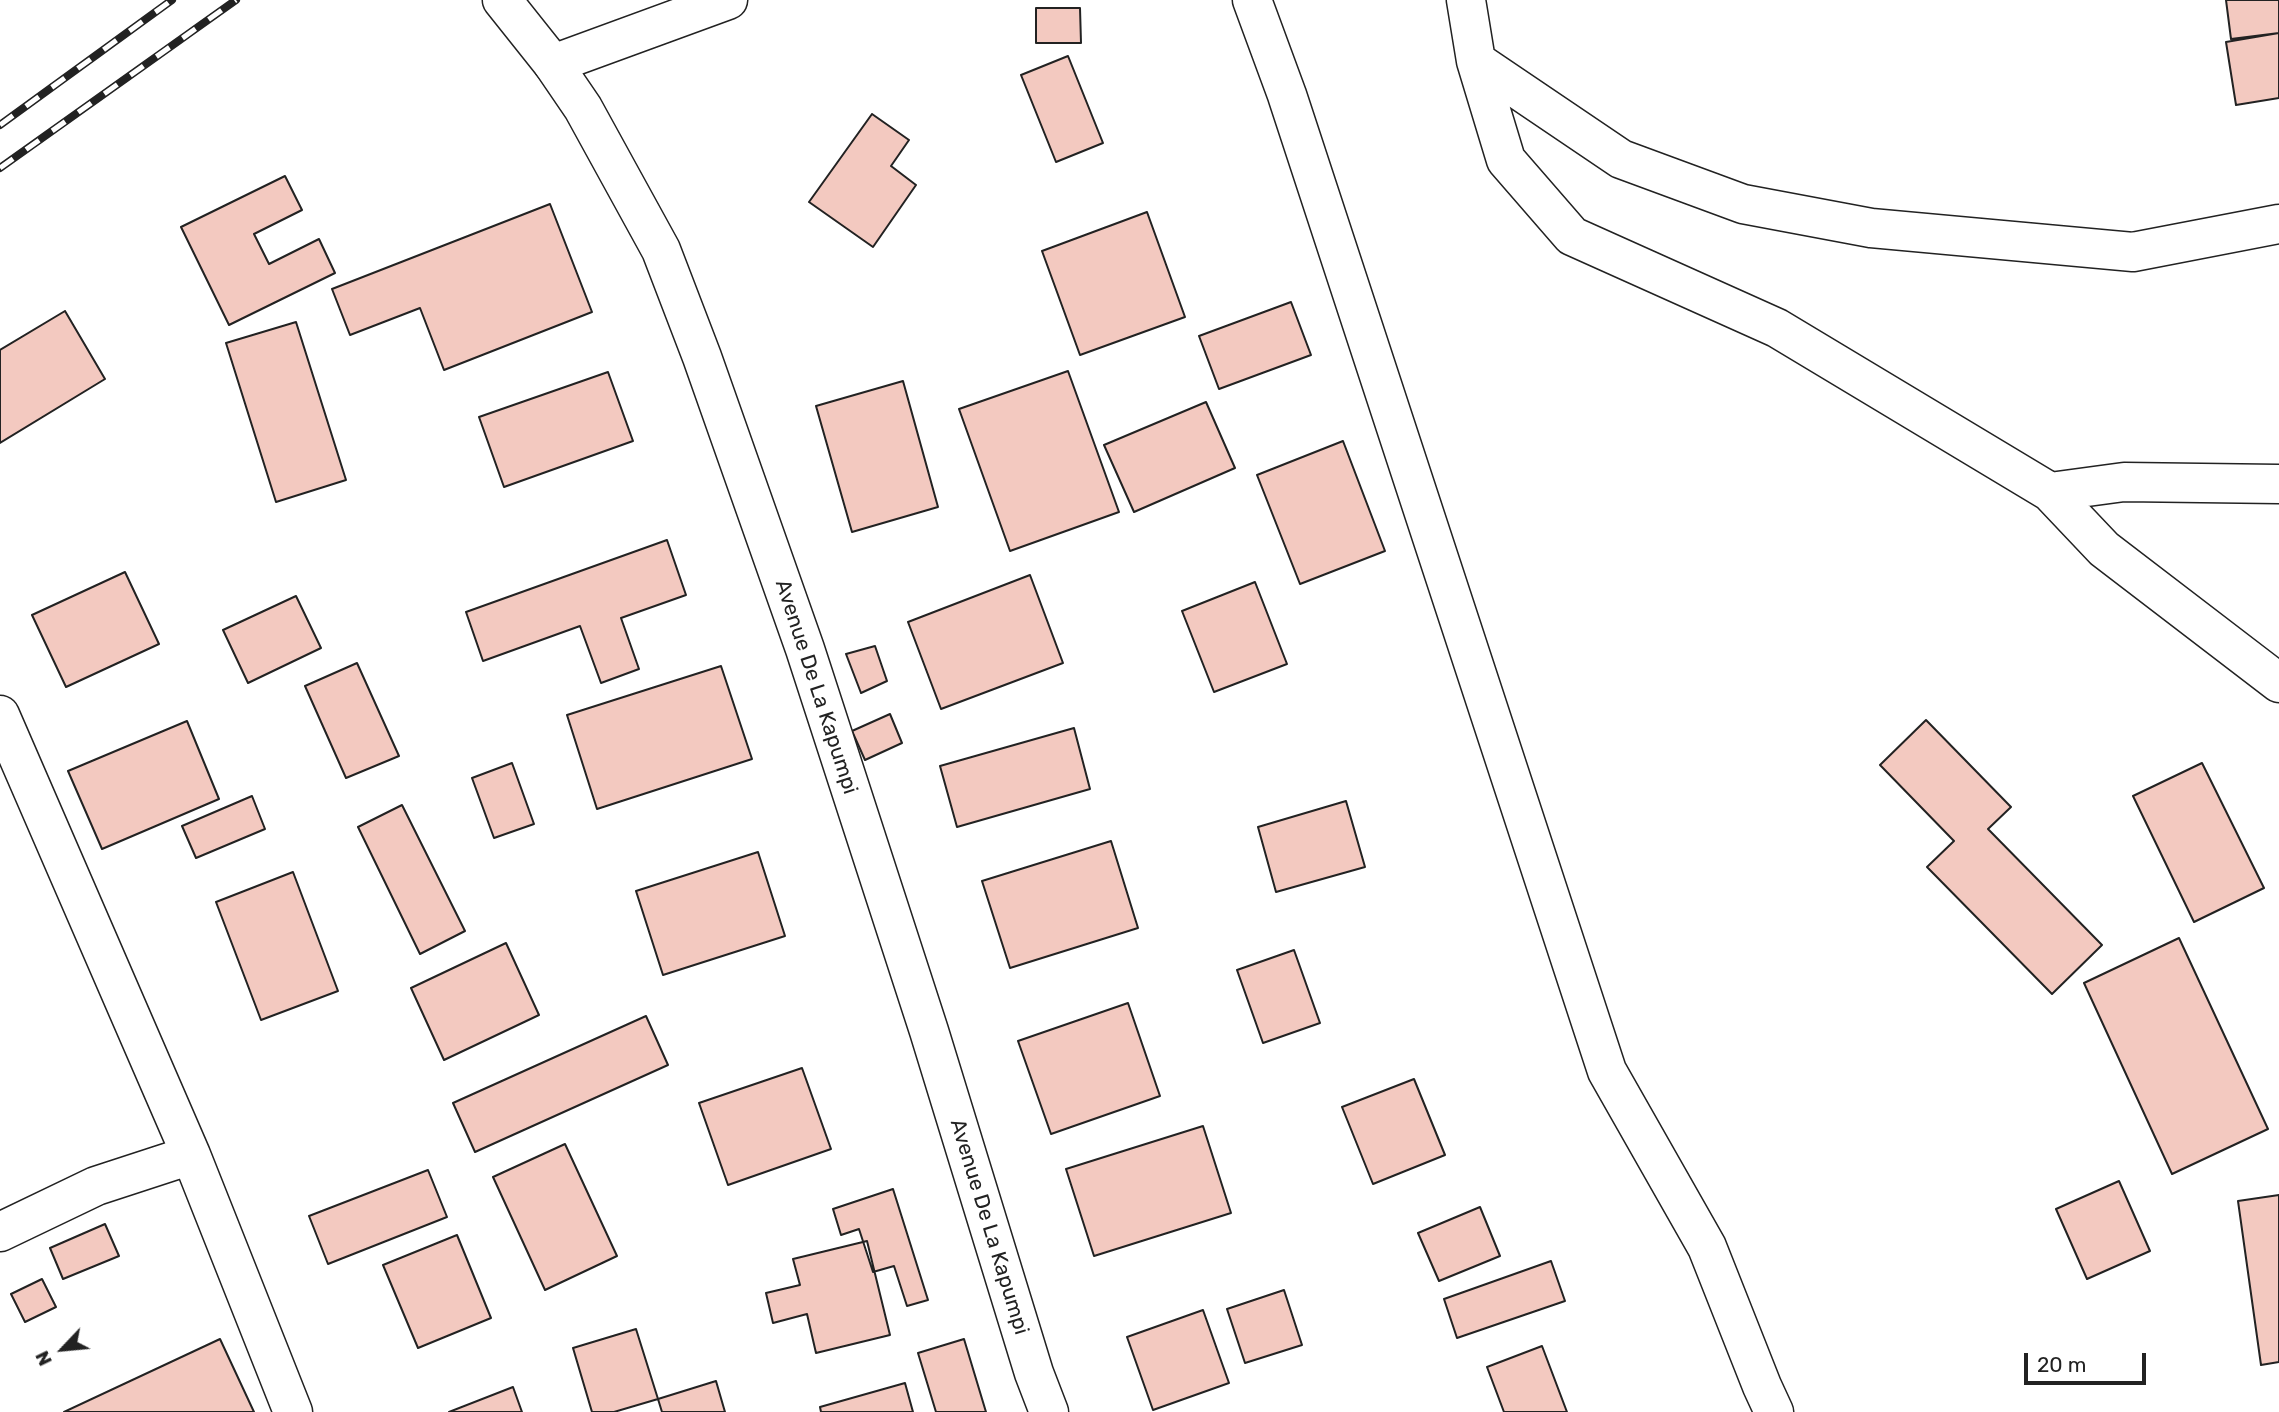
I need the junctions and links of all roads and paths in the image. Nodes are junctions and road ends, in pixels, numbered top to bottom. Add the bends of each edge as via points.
1 (502, 0) edge
2 (728, 0) edge
3 (1252, 0) edge
4 (1466, 0) edge
5 (1476, 61) junction
6 (553, 64) junction
7 (2279, 224) edge
8 (2279, 484) edge
9 (2050, 492) junction
10 (2279, 682) edge
11 (0, 715) edge
12 (191, 1155) junction
13 (0, 1232) edge
14 (293, 1412) edge
15 (1049, 1412) edge
16 (1774, 1412) edge

1 - 6 street, Avenue De La Kapumpi
2 - 6 street
3 - 16 street via 1607,1071 1707,1247
4 - 5 street
5 - 7 street via 1621,159 1743,204 1871,228 2133,252
5 - 9 street via 1506,160 1572,236 1777,328
6 - 15 street, Avenue De La Kapumpi via 583,108 661,250 702,357 805,649
8 - 9 street via 2124,482
9 - 10 street via 2104,549
11 - 12 street
12 - 13 street via 96,1186
12 - 14 street

